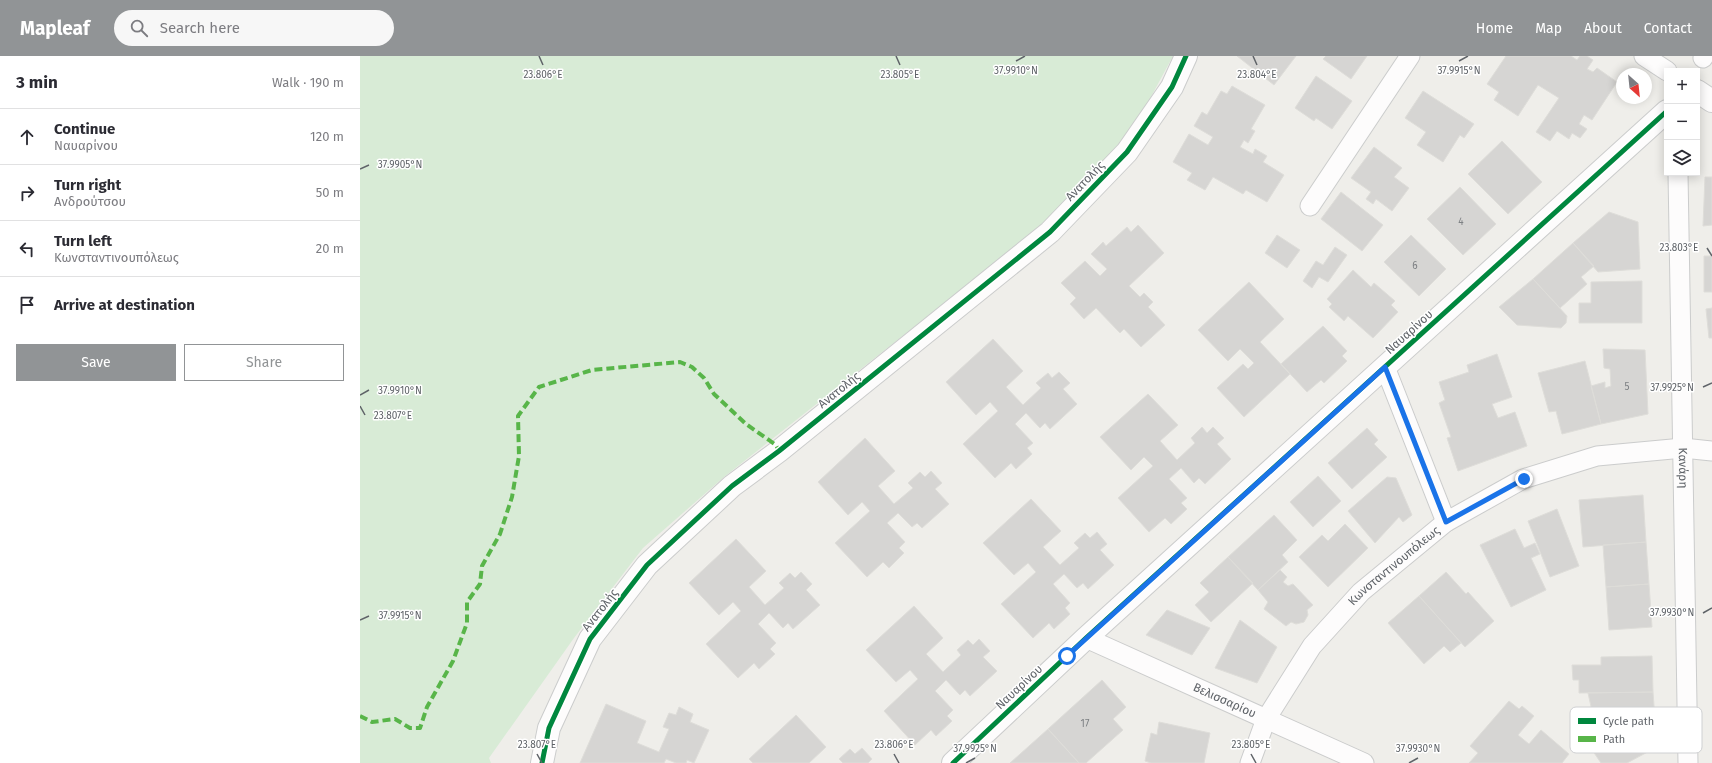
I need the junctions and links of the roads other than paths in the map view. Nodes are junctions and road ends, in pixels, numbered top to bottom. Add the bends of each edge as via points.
1 (1186, 56) edge
2 (1410, 56) edge
3 (1644, 56) edge
4 (1664, 69) edge
5 (1700, 93) edge
6 (1712, 101) edge
7 (1664, 114) edge
8 (1678, 176) edge
9 (1310, 206) dead end
10 (1385, 367) junction
11 (1683, 448) junction
12 (1712, 451) edge
13 (1446, 522) junction
14 (1086, 638) junction
15 (1687, 707) edge
16 (1266, 719) junction
17 (1688, 753) edge
18 (542, 763) edge
19 (953, 763) edge
20 (1250, 763) edge
21 (1364, 763) edge
22 (1688, 763) edge

1 - 18 street, Ανατολής via 1172,87 1127,152 1050,232 779,452 732,486 647,565 590,639 549,728
2 - 9 street
3 - 4 street
5 - 6 street
7 - 10 street, Ναυαρίνου
8 - 11 street, Κανάρη
10 - 13 street
10 - 14 street, Ναυαρίνου
11 - 12 street, Κωνσταντινουπόλεως
11 - 13 street, Κωνσταντινουπόλεως via 1597,456 1524,479
11 - 15 street, Κανάρη
13 - 16 street, Κωνσταντινουπόλεως via 1361,592 1312,646
14 - 16 street, Βελισσαρίου
14 - 19 street, Ναυαρίνου
16 - 20 street, Κωνσταντινουπόλεως
16 - 21 street, Βελισσαρίου
17 - 22 street, Κανάρη

